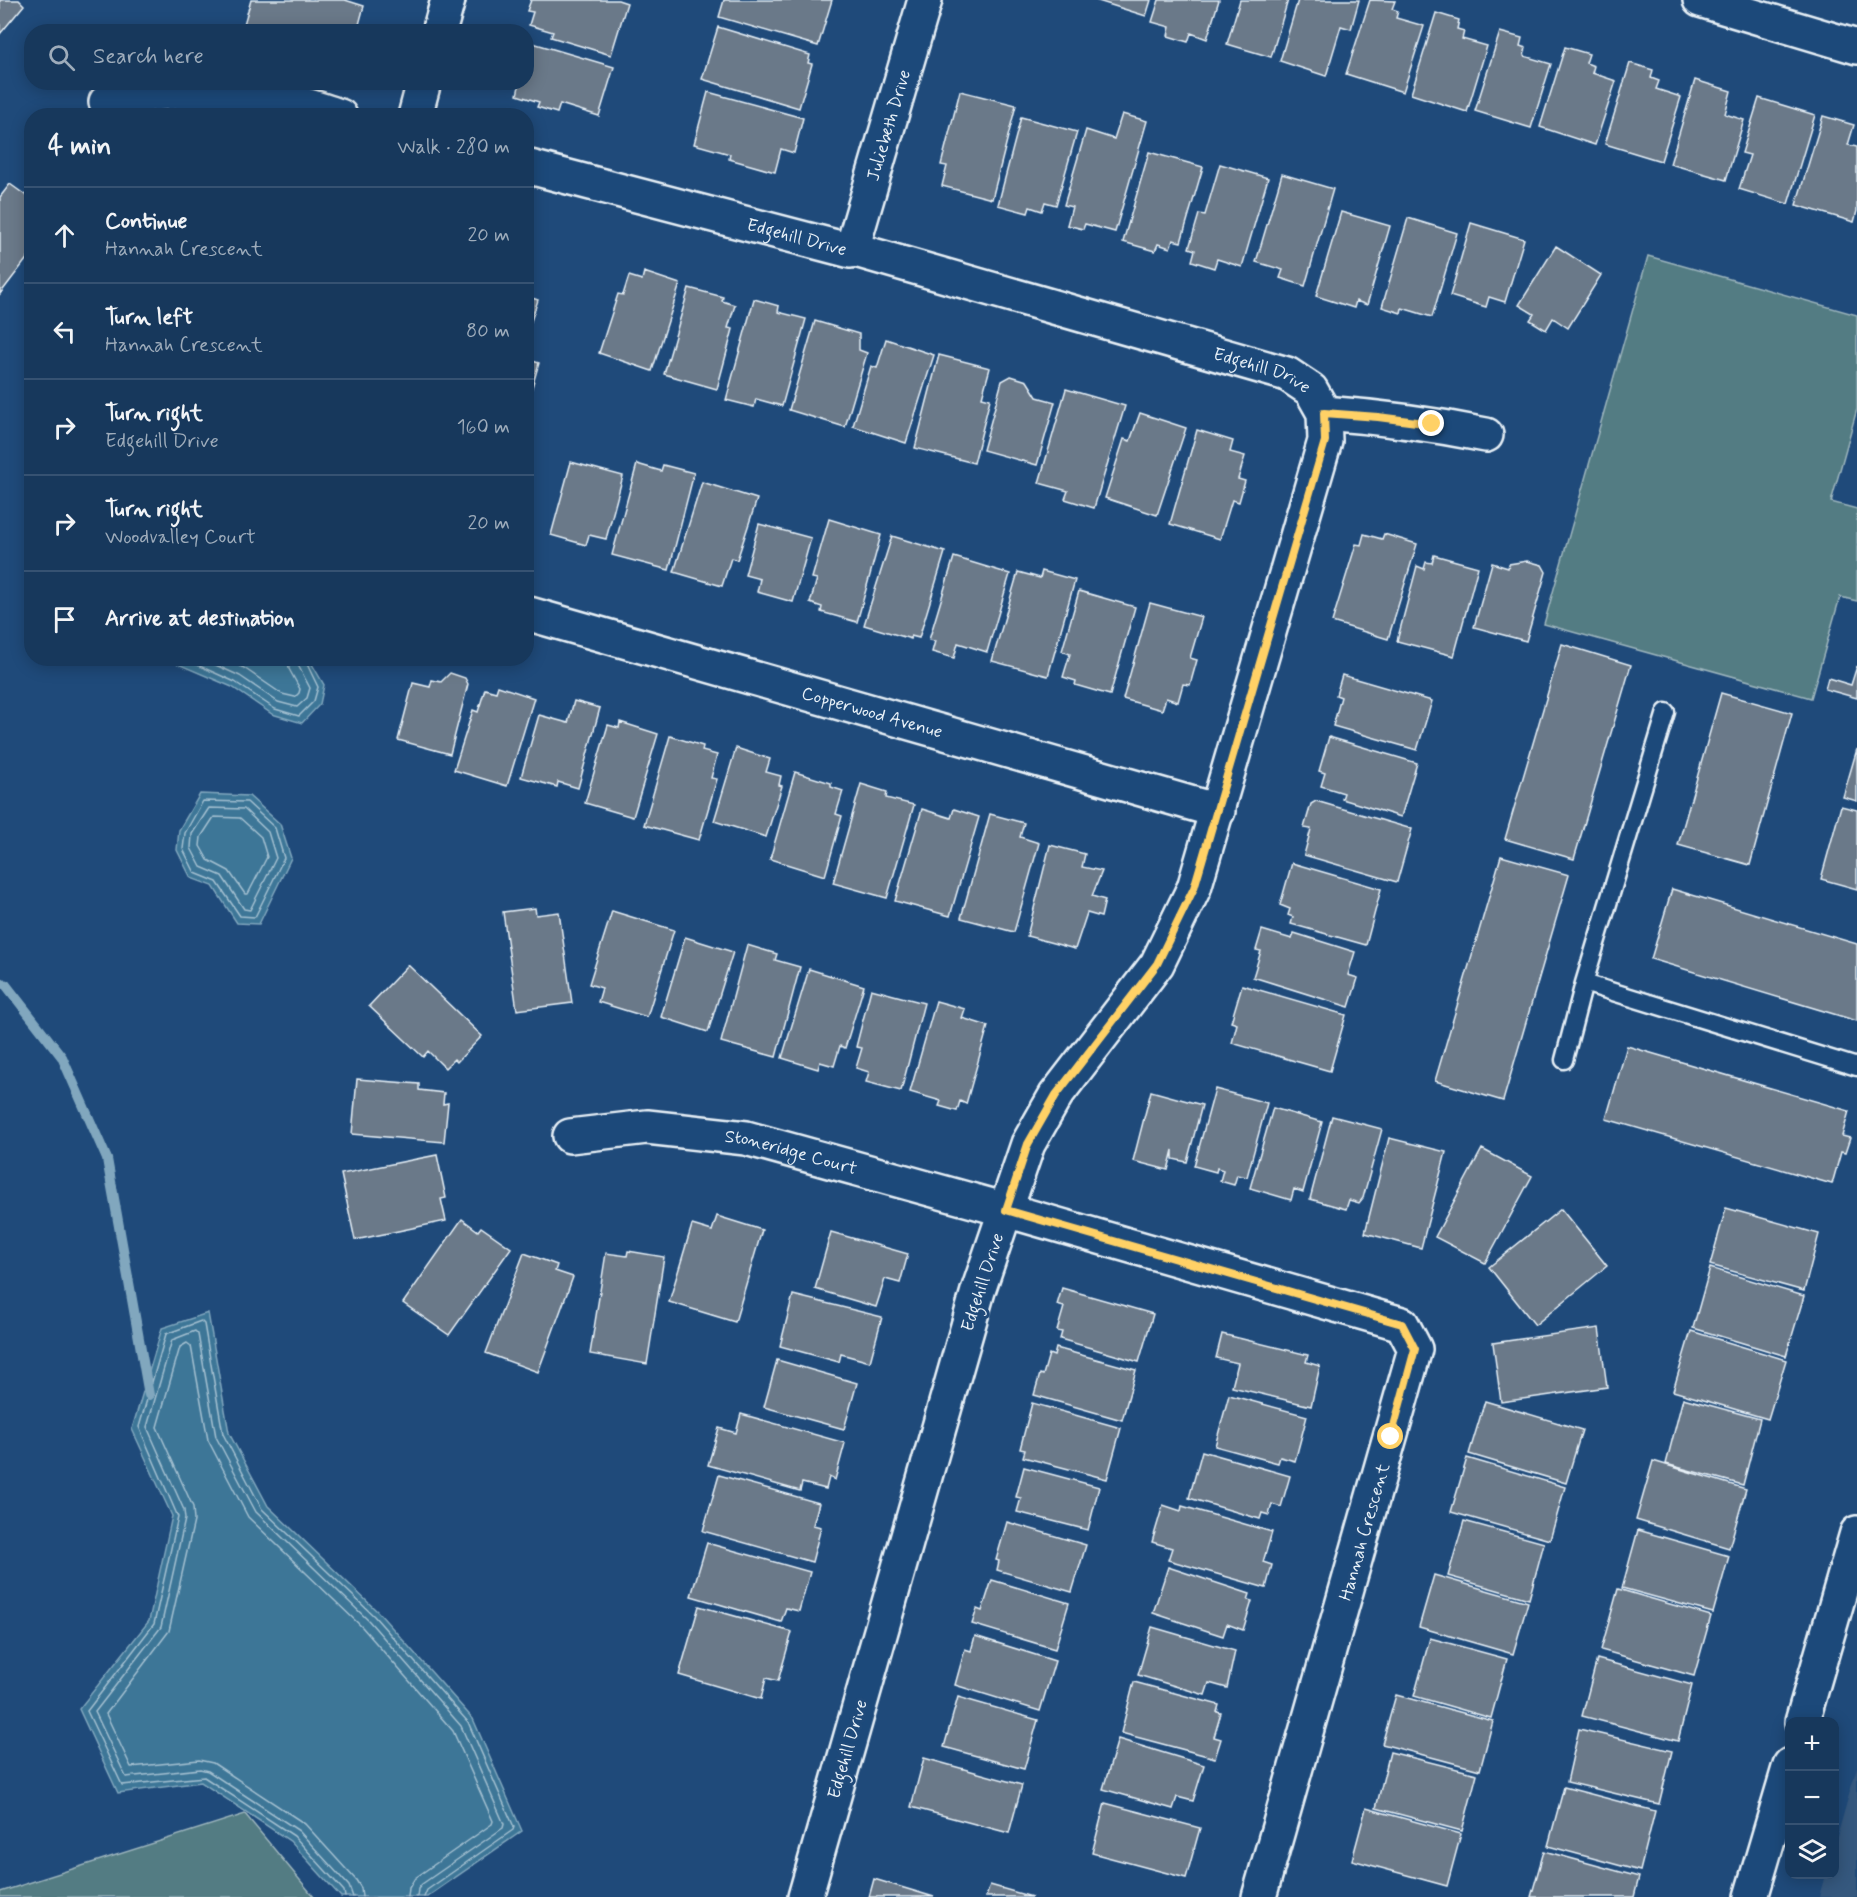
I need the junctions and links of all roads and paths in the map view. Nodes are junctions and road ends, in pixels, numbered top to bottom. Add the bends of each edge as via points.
1 (448, 0) edge
2 (925, 0) edge
3 (1700, 0) edge
4 (441, 24) edge
5 (1857, 47) edge
6 (216, 90) edge
7 (216, 90) edge
8 (422, 90) edge
9 (106, 102) dead end
10 (313, 108) edge
11 (417, 108) edge
12 (534, 168) edge
13 (852, 249) junction
14 (1324, 413) junction
15 (1486, 435) dead end
16 (534, 615) edge
17 (1666, 712) dead end
18 (1218, 811) junction
19 (1584, 983) junction
20 (1564, 1060) dead end
21 (1857, 1067) edge
22 (570, 1136) dead end
23 (1006, 1210) junction
24 (1857, 1533) edge
25 (1803, 1717) edge
26 (1788, 1771) edge
27 (805, 1897) edge
28 (1259, 1897) edge
29 (1751, 1897) edge

1 - 4 street
2 - 13 street, Juliebeth Drive
3 - 5 street
6 - 10 street via 283,99
7 - 9 street via 171,91
8 - 11 street
12 - 13 street, Edgehill Drive
13 - 14 street, Edgehill Drive via 1287,374 1311,390
14 - 15 street via 1432,424
14 - 18 street, Edgehill Drive via 1325,441
16 - 18 street, Copperwood Avenue
17 - 19 lane
18 - 23 street, Edgehill Drive via 1194,888 1157,964 1056,1095 1028,1144
19 - 20 lane
19 - 21 lane
22 - 23 street, Stoneridge Court via 647,1127 746,1138
23 - 27 street, Edgehill Drive via 978,1291
23 - 28 street, Hannah Crescent via 1402,1324 1415,1349
24 - 25 street
26 - 29 street

